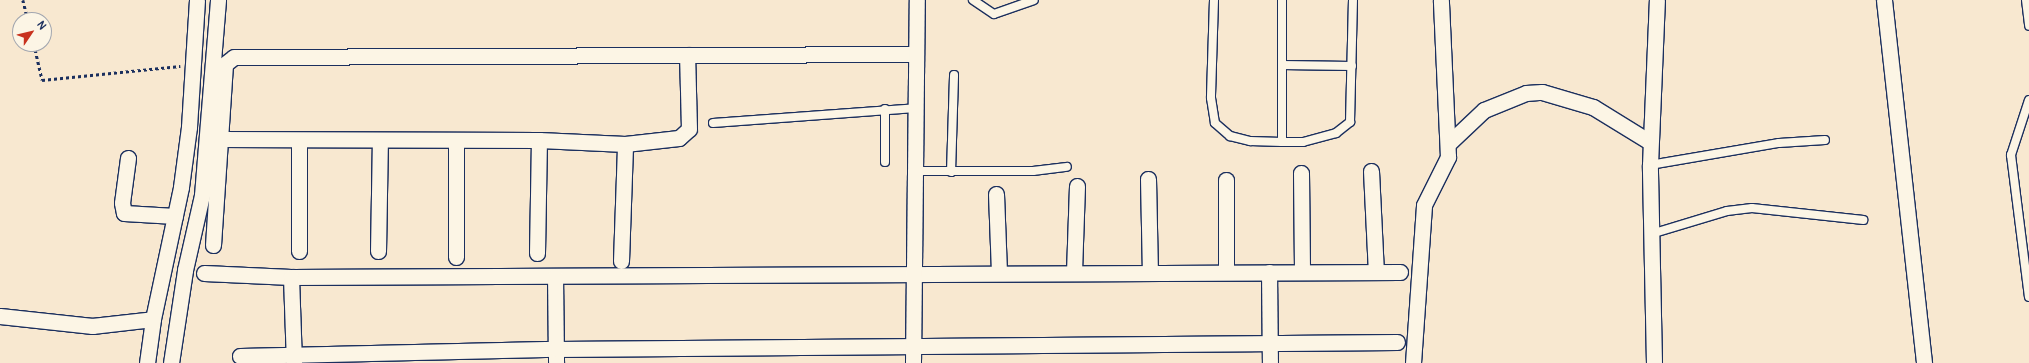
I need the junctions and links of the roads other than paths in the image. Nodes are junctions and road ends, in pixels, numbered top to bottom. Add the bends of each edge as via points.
1 (197, 0) edge
2 (218, 0) edge
3 (917, 0) edge
4 (973, 0) edge
5 (1034, 0) edge
6 (1214, 0) edge
7 (1282, 0) edge
8 (1353, 0) edge
9 (1441, 0) edge
10 (1657, 0) edge
11 (1884, 0) edge
12 (2026, 0) edge
13 (2029, 26) edge
14 (916, 54) junction
15 (687, 55) junction
16 (1282, 65) junction
17 (1352, 66) junction
18 (954, 75) dead end
19 (2029, 100) edge
20 (914, 108) junction
21 (885, 109) junction
22 (713, 122) dead end
23 (219, 139) junction
24 (539, 140) junction
25 (1825, 140) dead end
26 (380, 141) junction
27 (456, 141) junction
28 (299, 142) junction
29 (1282, 142) junction
30 (1650, 142) junction
31 (1449, 143) junction
32 (624, 144) junction
33 (128, 158) dead end
34 (885, 162) dead end
35 (1650, 165) junction
36 (1067, 167) dead end
37 (913, 171) junction
38 (1371, 171) dead end
39 (952, 172) junction
40 (1301, 173) dead end
41 (1148, 179) dead end
42 (1226, 180) dead end
43 (1077, 186) dead end
44 (996, 194) dead end
45 (175, 216) junction
46 (1863, 220) dead end
47 (1651, 234) junction
48 (213, 244) dead end
49 (299, 251) dead end
50 (378, 251) dead end
51 (537, 253) dead end
52 (456, 258) dead end
53 (620, 262) dead end
54 (999, 272) junction
55 (1074, 272) junction
56 (1150, 272) junction
57 (1226, 272) junction
58 (1270, 272) junction
59 (1302, 272) junction
60 (1376, 272) junction
61 (1400, 272) dead end
62 (204, 273) dead end
63 (912, 273) junction
64 (555, 276) junction
65 (291, 277) junction
66 (2029, 297) edge
67 (0, 316) edge
68 (153, 319) junction
69 (1397, 342) dead end
70 (1270, 343) junction
71 (913, 345) junction
72 (240, 356) dead end
73 (556, 356) edge
74 (294, 359) edge
75 (147, 363) edge
76 (171, 363) edge
77 (913, 363) edge
78 (1270, 363) edge
79 (1413, 363) edge
80 (1654, 363) edge
81 (1924, 363) edge

1 - 45 street via 189,127
2 - 76 street via 202,195 185,270
3 - 14 street
4 - 5 lane via 994,14
6 - 29 lane via 1211,98 1215,123 1230,136 1250,141
7 - 16 lane
8 - 17 lane
9 - 31 street
10 - 30 street
11 - 81 street
12 - 13 lane
14 - 15 street
14 - 20 street
15 - 23 street via 234,57 225,64
15 - 32 street via 689,129 679,138
16 - 17 lane
16 - 29 lane
17 - 29 lane via 1350,122 1343,130 1303,142
18 - 39 lane
19 - 66 lane via 2011,155
20 - 21 lane
20 - 37 street
21 - 22 lane
21 - 34 lane
23 - 28 street
23 - 48 street
24 - 27 street
24 - 32 street
24 - 51 street
25 - 35 lane via 1779,143
26 - 27 street
26 - 28 street
26 - 50 street
27 - 52 street
28 - 49 street
30 - 31 street via 1593,107 1542,92 1526,93 1484,110
30 - 35 street
31 - 79 street via 1448,157 1429,191 1421,223
32 - 53 street
33 - 45 street via 122,203 124,213
35 - 47 street
36 - 39 lane
37 - 39 lane
37 - 63 street
38 - 60 street
40 - 59 street
41 - 56 street
42 - 57 street
43 - 55 street
44 - 54 street
45 - 68 street
46 - 47 lane via 1752,208 1727,211
47 - 80 street
54 - 55 street
54 - 63 street
55 - 56 street
56 - 57 street
57 - 58 street
58 - 59 street
58 - 70 street
59 - 60 street
60 - 61 street
62 - 65 street
63 - 64 street
63 - 71 street
64 - 65 street
64 - 73 street
65 - 74 street
67 - 68 street via 92,326
68 - 75 street
69 - 70 street
70 - 71 street
70 - 78 street
71 - 73 street
71 - 77 street
72 - 74 street
73 - 74 street

